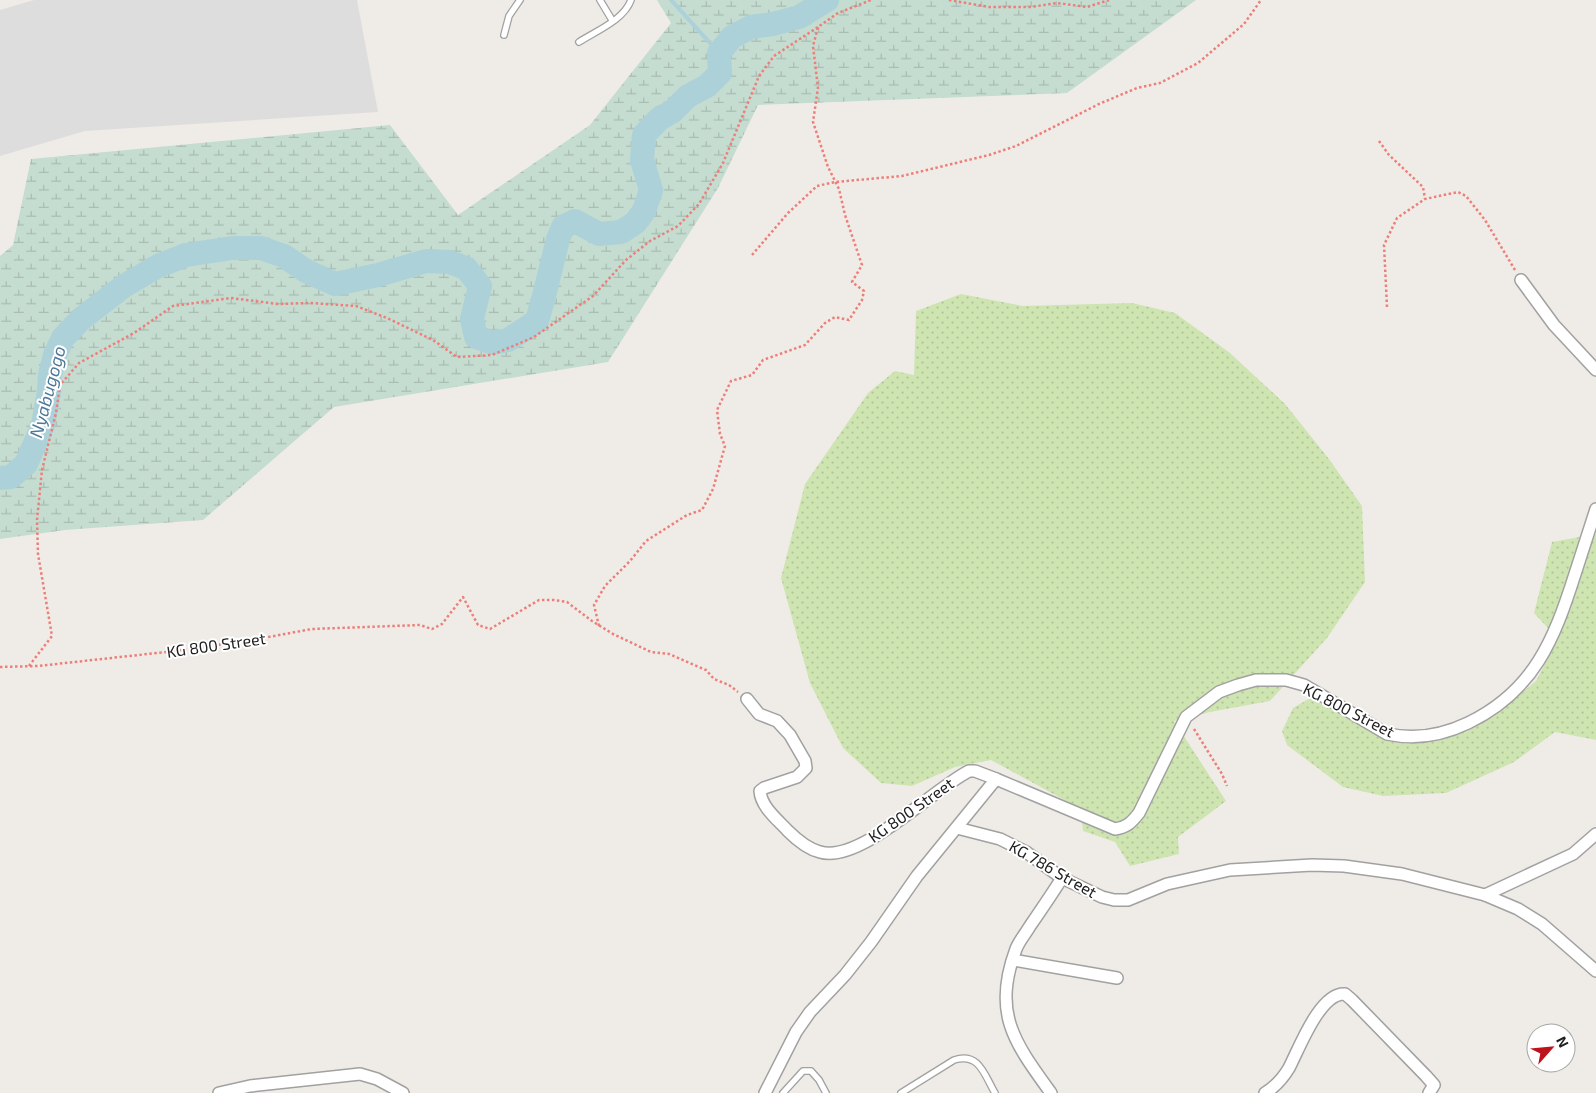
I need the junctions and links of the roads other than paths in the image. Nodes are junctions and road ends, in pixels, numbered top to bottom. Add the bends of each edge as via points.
1 (520, 0) edge
2 (600, 0) edge
3 (631, 0) edge
4 (612, 20) junction
5 (504, 35) dead end
6 (579, 42) dead end
7 (1521, 280) road end
8 (1596, 370) edge
9 (1596, 509) edge
10 (747, 700) road end
11 (996, 779) junction
12 (958, 828) junction
13 (1596, 834) edge
14 (1062, 878) junction
15 (1485, 894) junction
16 (1013, 960) junction
17 (1594, 966) edge
18 (1117, 978) dead end
19 (1435, 1090) edge
20 (219, 1093) edge
21 (402, 1093) edge
22 (765, 1093) edge
23 (783, 1093) edge
24 (826, 1093) edge
25 (900, 1093) edge
26 (995, 1093) edge
27 (1051, 1093) edge
28 (1265, 1093) edge

1 - 5 lane via 508,16
2 - 4 lane
3 - 4 lane via 624,12
4 - 6 lane
7 - 8 street via 1554,325
9 - 11 street, KG 800 Street via 1559,622 1537,667 1508,698 1477,719 1450,731 1400,737 1387,734 1304,685 1286,680 1256,680 1219,692 1186,717 1139,813 1126,827 1115,829
10 - 11 street, KG 800 Street via 759,714 777,721 790,735 806,768 797,777 764,788 760,796 771,813 798,841 821,853 849,850 869,841 969,771
11 - 12 street, KG 800 Street
12 - 14 street, KG 786 Street via 1000,839 1026,852
12 - 22 street via 917,876 845,976 810,1012 796,1032
13 - 15 street via 1573,854
14 - 15 street, KG 786 Street via 1102,897 1128,900 1167,884 1230,870 1320,865 1402,874
14 - 16 street via 1016,948
15 - 17 street, KG 786 Street via 1542,924
16 - 18 street
16 - 27 street via 1006,984 1005,1006 1025,1057
19 - 28 street via 1352,1000 1340,993 1332,997 1311,1023 1288,1068
20 - 21 street via 250,1086 360,1074
23 - 24 lane via 802,1071 811,1071
25 - 26 lane via 963,1057 978,1064

